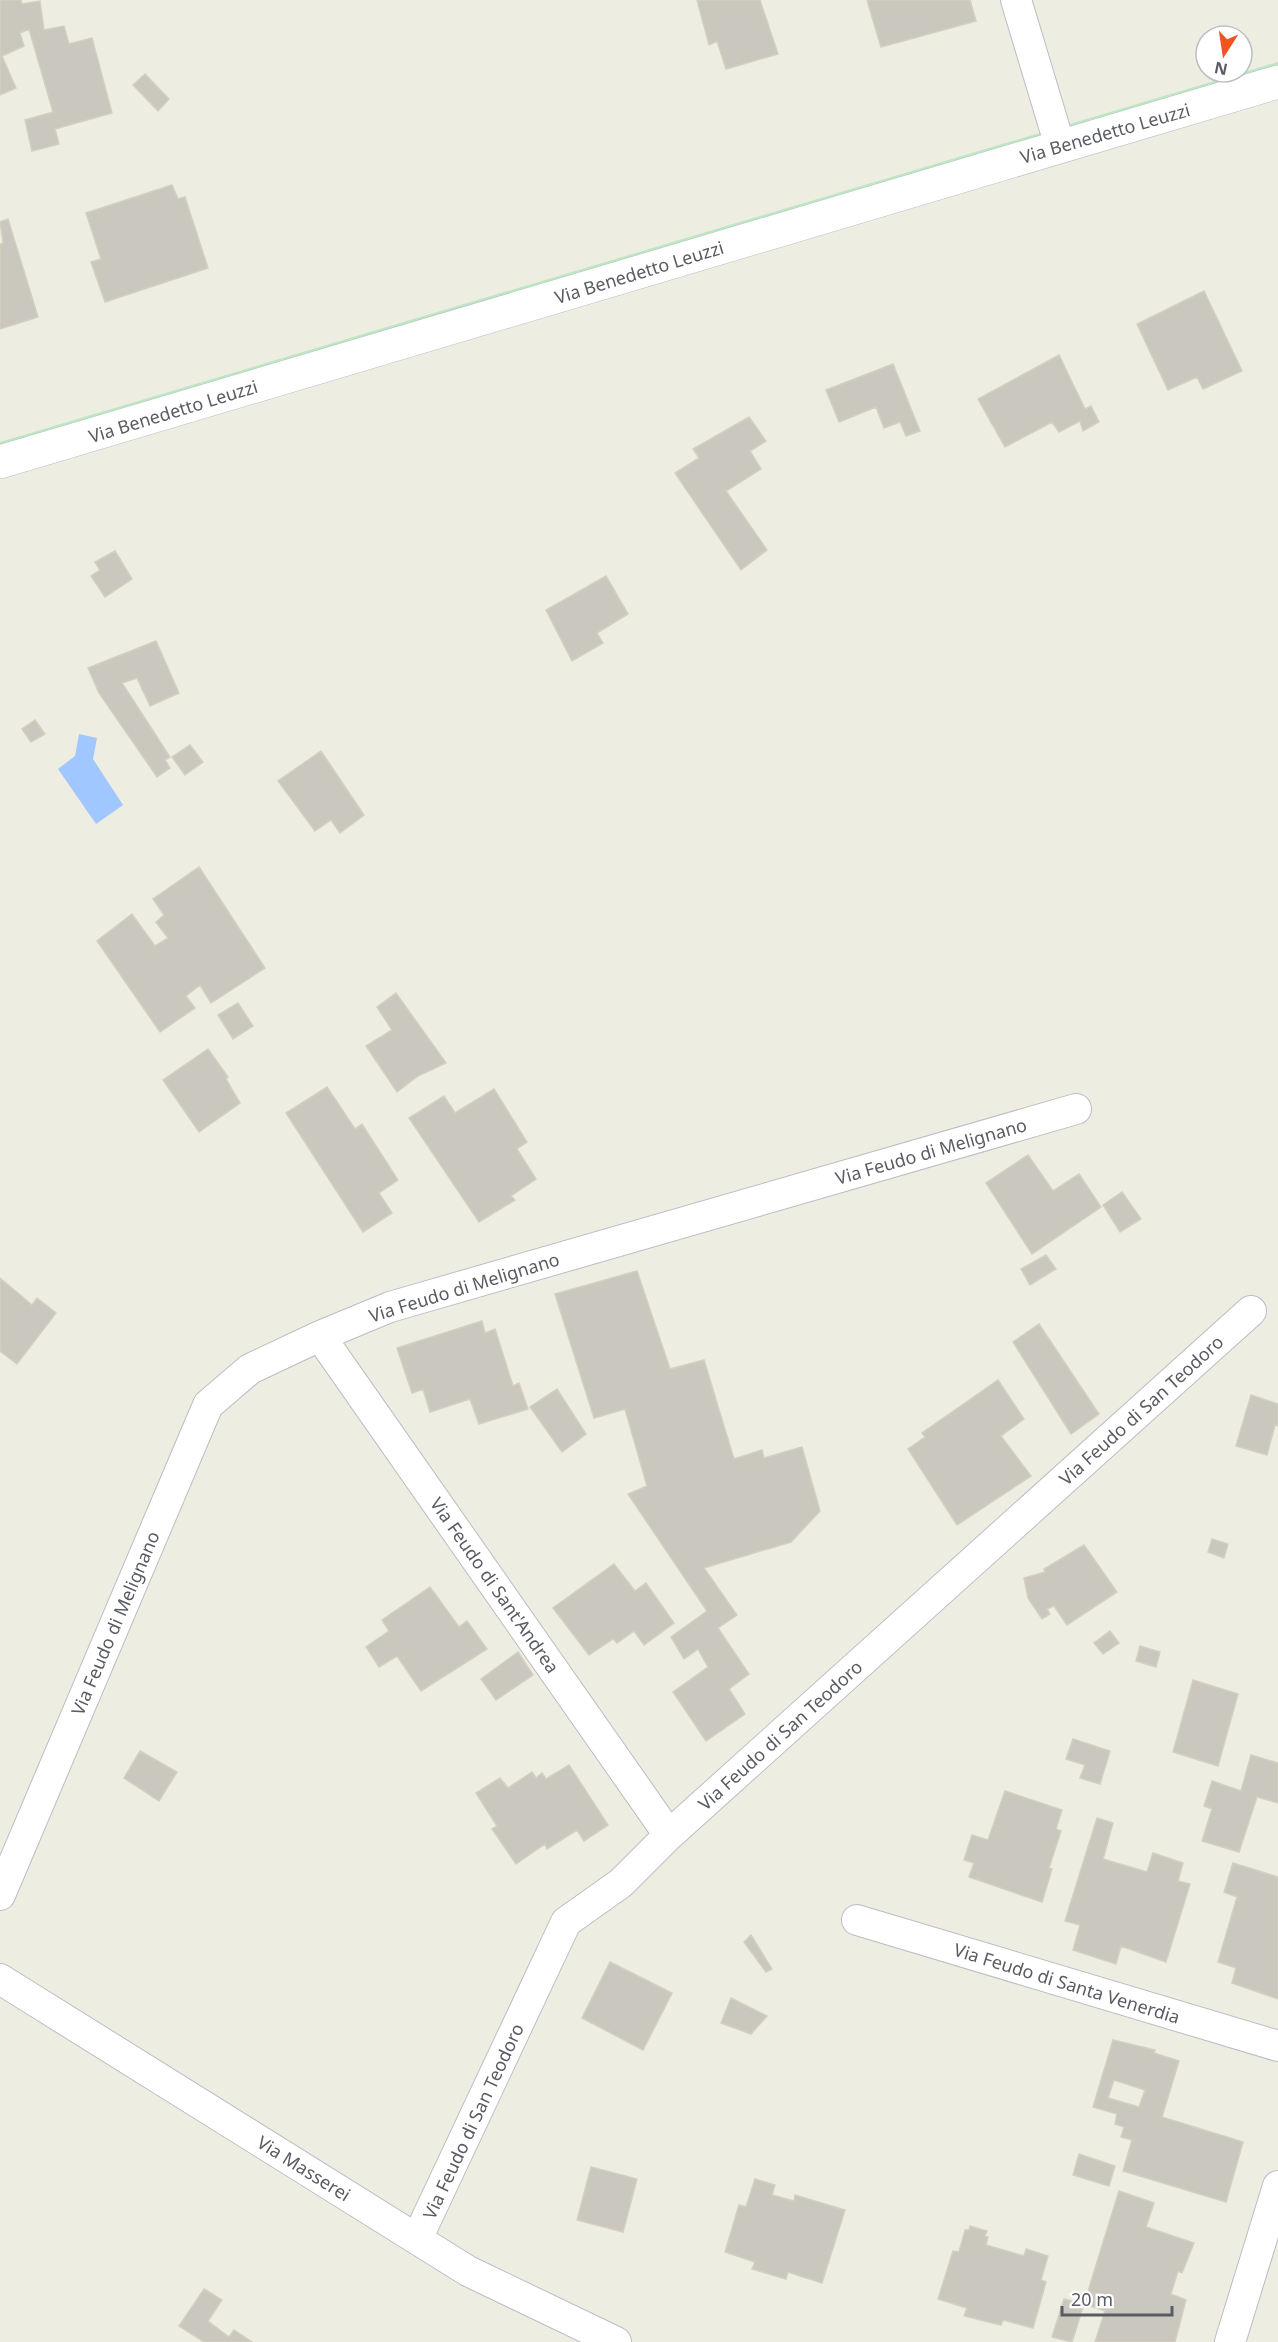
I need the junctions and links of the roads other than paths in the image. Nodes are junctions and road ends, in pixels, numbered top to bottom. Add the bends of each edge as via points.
1 (1016, 0) edge
2 (1278, 82) edge
3 (1060, 146) junction
4 (0, 462) edge
5 (1076, 1109) dead end
6 (1251, 1311) dead end
7 (320, 1336) junction
8 (669, 1835) junction
9 (0, 1895) edge
10 (857, 1920) dead end
11 (0, 1979) edge
12 (1278, 2046) edge
13 (1278, 2186) edge
14 (417, 2239) junction
15 (616, 2342) edge
16 (1230, 2342) edge

1 - 3 street
2 - 3 street, Via Benedetto Leuzzi
3 - 4 street, Via Benedetto Leuzzi
5 - 7 street, Via Feudo di Melignano via 390,1306
6 - 8 street, Via Feudo di San Teodoro
7 - 8 street, Via Feudo di Sant'Andrea
7 - 9 street, Via Feudo di Melignano via 250,1370 208,1406
8 - 14 street, Via Feudo di San Teodoro via 621,1883 566,1922
10 - 12 street, Via Feudo di Santa Venerdia
11 - 14 street, Via Masserei
13 - 16 street
14 - 15 street, Via Masserei via 468,2271

